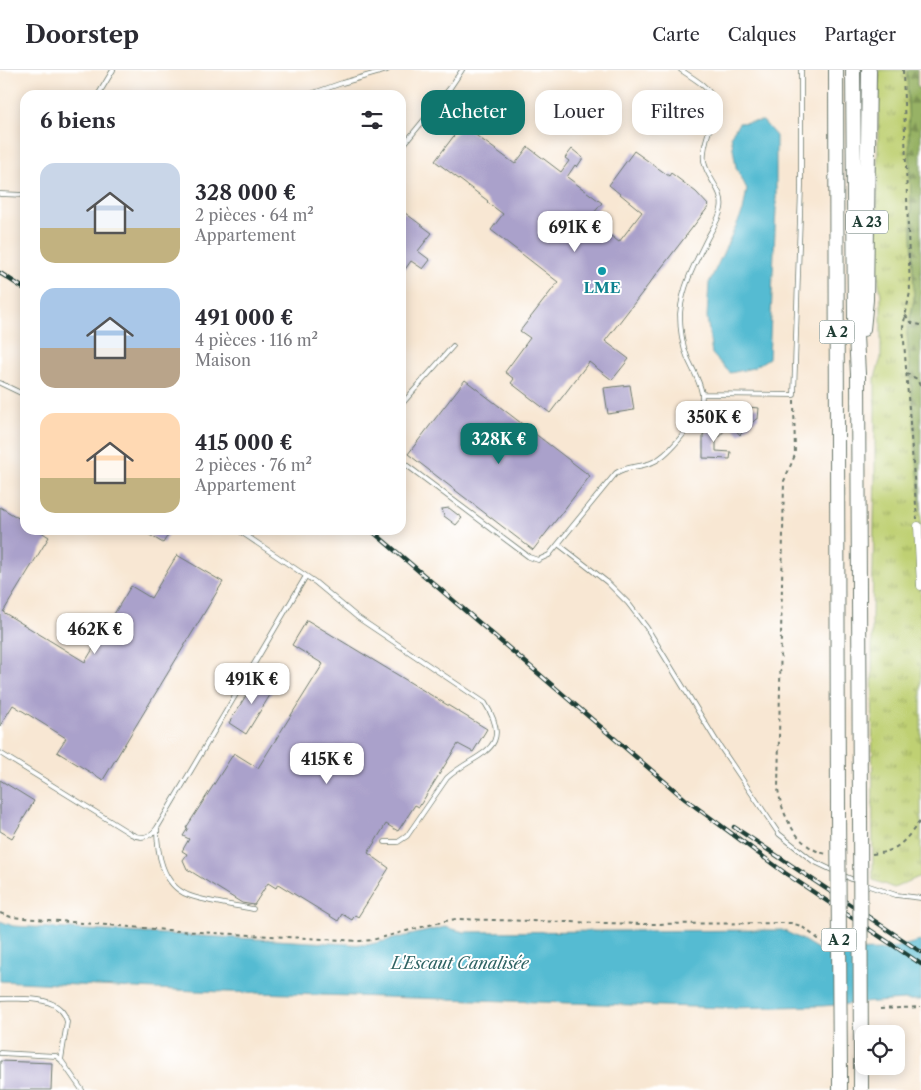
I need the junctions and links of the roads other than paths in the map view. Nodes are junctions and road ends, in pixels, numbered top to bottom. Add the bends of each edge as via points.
1 (113, 70) edge
2 (387, 70) edge
3 (462, 70) edge
4 (681, 70) edge
5 (801, 70) edge
6 (830, 70) edge
7 (836, 70) edge
8 (853, 70) edge
9 (869, 70) edge
10 (101, 90) edge
11 (324, 90) edge
12 (836, 132) junction
13 (406, 142) edge
14 (0, 194) edge
15 (20, 195) edge
16 (453, 346) dead end
17 (858, 374) junction
18 (0, 383) edge
19 (20, 393) edge
20 (702, 394) junction
21 (406, 399) edge
22 (406, 465) edge
23 (918, 526) road end
24 (245, 535) edge
25 (558, 544) junction
26 (920, 560) edge
27 (306, 576) junction
28 (921, 586) edge
29 (0, 753) edge
30 (157, 828) junction
31 (385, 842) dead end
32 (921, 898) edge
33 (253, 909) dead end
34 (0, 999) edge
35 (0, 1053) edge
36 (61, 1060) junction
37 (82, 1090) edge
38 (840, 1090) edge
39 (861, 1090) edge

1 - 10 lane
2 - 11 lane
3 - 13 lane
4 - 20 lane via 705,87 712,100 713,114 704,158 707,172 722,200 720,214 690,274 681,306 684,347
5 - 20 lane via 801,187 794,396
6 - 12 highway
7 - 12 highway, A 2
8 - 17 highway, A 2
9 - 17 highway, A 23 via 866,300
12 - 38 highway, A 2, bridge
14 - 15 lane
16 - 21 lane
17 - 39 highway, A 2, bridge
18 - 19 lane
20 - 25 lane via 698,413 669,452 655,462 624,468 616,473
22 - 25 lane via 528,557 538,560 546,557
23 - 26 street
24 - 27 lane
25 - 32 lane via 607,582 640,618 717,742 784,839 826,868 885,892
26 - 28 street
27 - 30 lane
27 - 31 lane via 349,612 485,703 492,715 496,730 495,742 490,748 447,778 407,836 398,842
29 - 30 lane via 135,836 143,837
30 - 33 lane via 157,848 162,865 174,885 188,895
34 - 36 lane via 42,1000 60,1010 67,1022
35 - 36 lane via 53,1055
36 - 37 lane

